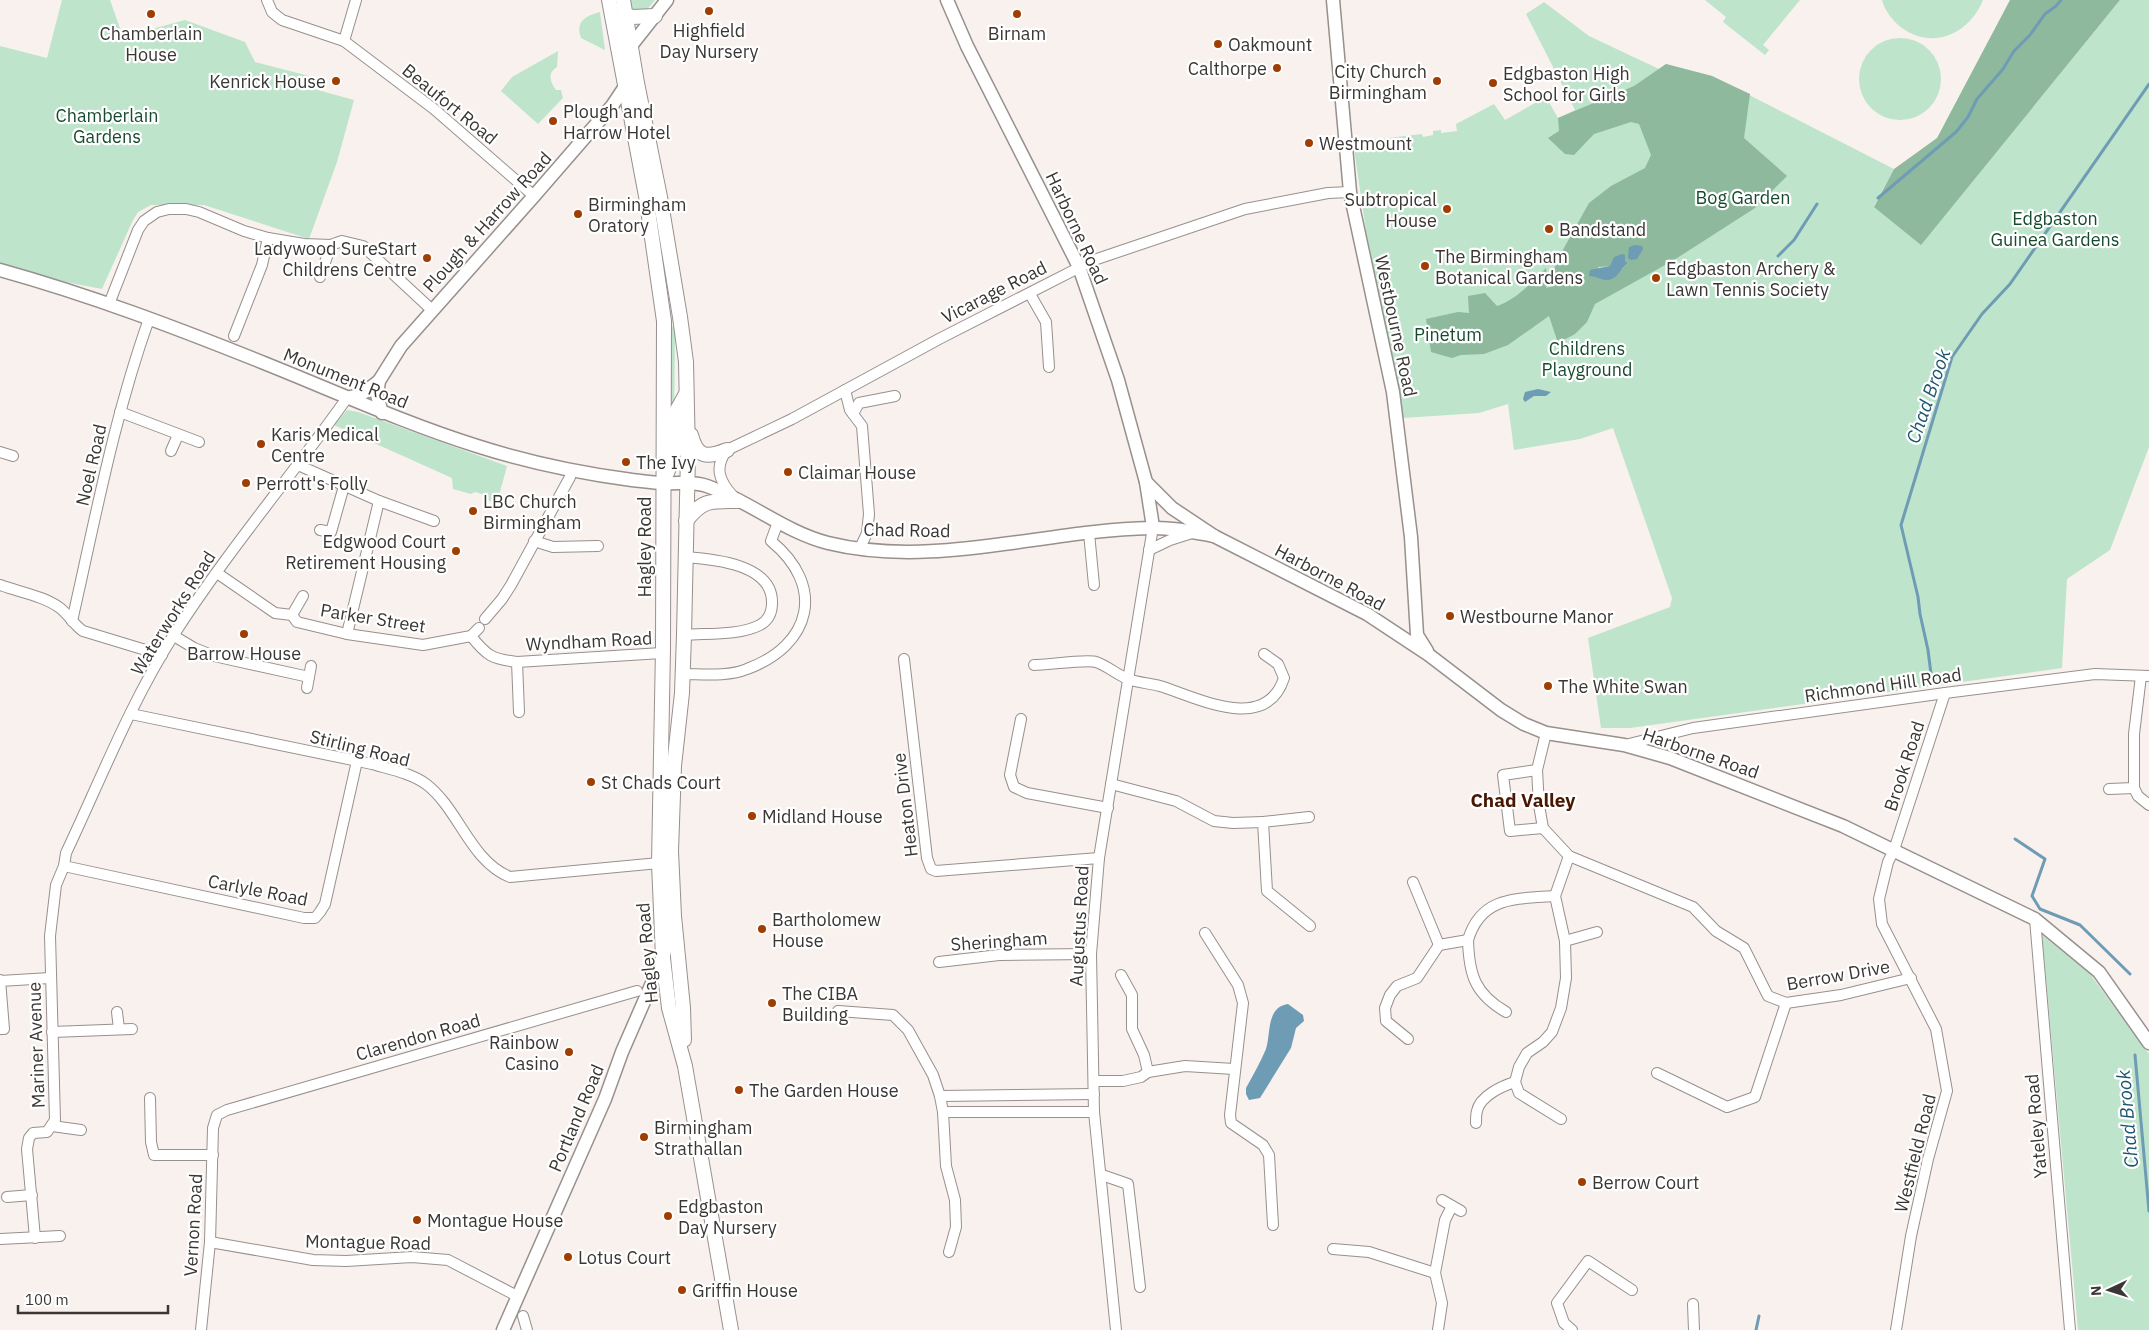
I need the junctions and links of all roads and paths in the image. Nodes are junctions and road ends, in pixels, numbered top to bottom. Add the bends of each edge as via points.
1 (267, 0) edge
2 (356, 0) edge
3 (609, 0) edge
4 (623, 0) edge
5 (667, 0) edge
6 (947, 0) edge
7 (1333, 0) edge
8 (626, 14) junction
9 (655, 16) junction
10 (344, 41) junction
11 (630, 47) junction
12 (630, 83) junction
13 (1350, 192) junction
14 (534, 196) junction
15 (268, 238) junction
16 (331, 245) junction
17 (1079, 266) junction
18 (0, 270) edge
19 (320, 277) dead end
20 (1030, 294) junction
21 (109, 304) junction
22 (432, 310) junction
23 (680, 317) junction
24 (149, 319) junction
25 (664, 321) junction
26 (234, 336) dead end
27 (1048, 367) dead end
28 (379, 381) junction
29 (845, 390) junction
30 (687, 392) junction
31 (896, 396) dead end
32 (347, 398) junction
33 (120, 412) junction
34 (382, 413) junction
35 (853, 414) junction
36 (688, 422) junction
37 (178, 435) junction
38 (199, 442) dead end
39 (727, 450) junction
40 (171, 451) dead end
41 (0, 452) edge
42 (12, 456) dead end
43 (298, 465) junction
44 (571, 470) junction
45 (1146, 482) junction
46 (663, 483) junction
47 (688, 483) junction
48 (344, 486) junction
49 (379, 501) junction
50 (738, 501) junction
51 (434, 521) dead end
52 (686, 521) junction
53 (778, 522) junction
54 (320, 530) dead end
55 (1193, 532) junction
56 (1089, 533) junction
57 (1152, 533) junction
58 (1214, 536) junction
59 (534, 541) junction
60 (598, 546) dead end
61 (860, 548) junction
62 (1149, 550) junction
63 (685, 558) junction
64 (217, 573) junction
65 (0, 585) edge
66 (1094, 585) dead end
67 (303, 596) dead end
68 (292, 615) junction
69 (72, 621) junction
70 (347, 634) junction
71 (684, 635) junction
72 (174, 636) junction
73 (471, 636) junction
74 (1411, 637) junction
75 (662, 651) junction
76 (1264, 654) dead end
77 (162, 655) junction
78 (904, 659) dead end
79 (517, 662) junction
80 (1034, 665) dead end
81 (682, 674) junction
82 (2145, 676) edge
83 (1127, 679) junction
84 (307, 688) dead end
85 (1945, 693) junction
86 (519, 712) dead end
87 (131, 714) junction
88 (1021, 719) dead end
89 (1546, 733) junction
90 (1624, 745) junction
91 (357, 761) junction
92 (1538, 770) junction
93 (1111, 784) junction
94 (2134, 788) junction
95 (2109, 789) dead end
96 (2149, 805) edge
97 (1108, 808) junction
98 (1308, 817) dead end
99 (1263, 822) junction
100 (1543, 828) junction
101 (1894, 850) junction
102 (1569, 856) junction
103 (1099, 858) junction
104 (659, 863) junction
105 (64, 866) junction
106 (1413, 882) dead end
107 (1556, 896) junction
108 (674, 916) junction
109 (2035, 919) junction
110 (1310, 926) dead end
111 (1597, 932) dead end
112 (1205, 933) dead end
113 (1468, 940) junction
114 (1565, 941) junction
115 (1438, 945) junction
116 (1091, 954) junction
117 (663, 958) junction
118 (939, 962) dead end
119 (1120, 975) dead end
120 (50, 978) junction
121 (1911, 978) junction
122 (0, 981) edge
123 (637, 991) dead end
124 (1786, 1003) junction
125 (838, 1011) dead end
126 (117, 1012) dead end
127 (1506, 1012) dead end
128 (0, 1029) edge
129 (119, 1029) junction
130 (132, 1029) dead end
131 (52, 1032) junction
132 (1408, 1040) dead end
133 (2149, 1043) edge
134 (685, 1066) junction
135 (1234, 1069) junction
136 (1148, 1072) junction
137 (1657, 1073) dead end
138 (1094, 1080) junction
139 (1515, 1082) junction
140 (1094, 1094) junction
141 (940, 1096) junction
142 (150, 1098) dead end
143 (943, 1112) junction
144 (1094, 1112) junction
145 (1561, 1119) dead end
146 (214, 1122) joint
147 (1476, 1123) dead end
148 (52, 1126) junction
149 (81, 1130) dead end
150 (213, 1155) junction
151 (1102, 1176) junction
152 (32, 1195) junction
153 (7, 1197) dead end
154 (1442, 1200) dead end
155 (1273, 1224) dead end
156 (60, 1236) dead end
157 (35, 1238) junction
158 (0, 1240) edge
159 (210, 1242) junction
160 (1333, 1249) dead end
161 (949, 1252) dead end
162 (1435, 1273) junction
163 (1140, 1287) dead end
164 (1632, 1290) dead end
165 (518, 1296) junction
166 (1693, 1304) dead end
167 (523, 1316) dead end
168 (201, 1330) edge
169 (503, 1330) edge
170 (527, 1330) edge
171 (731, 1330) edge
172 (1116, 1330) edge
173 (1438, 1330) edge
174 (1572, 1330) edge
175 (1694, 1330) edge
176 (1896, 1330) edge
177 (2070, 1330) edge

1 - 10 street, Beaufort Road via 272,12 282,20
2 - 10 street
3 - 12 highway, Hagley Road
4 - 8 highway, Hagley Road
5 - 9 main road
6 - 17 main road, Harborne Road via 967,46
7 - 13 main road, Westbourne Road
8 - 9 highway via 632,17
8 - 11 highway, Hagley Road
9 - 11 main road
10 - 14 street, Beaufort Road via 434,109
11 - 12 highway, Hagley Road
12 - 14 main road, Plough & Harrow Road
12 - 23 highway, Hagley Road via 660,197
12 - 25 highway, Hagley Road
13 - 17 street, Vicarage Road via 1328,193 1245,210
13 - 74 main road, Westbourne Road via 1393,392 1412,537
14 - 22 main road, Plough & Harrow Road
15 - 16 street
15 - 21 street via 199,212 179,209 157,212 138,230
15 - 26 street via 262,265
16 - 19 street
16 - 22 street via 342,242 363,246
17 - 20 street, Vicarage Road
17 - 45 main road, Harborne Road via 1118,380
18 - 21 main road, Monument Road
20 - 27 street via 1046,322
20 - 29 street, Vicarage Road
21 - 24 main road, Monument Road
22 - 28 main road, Plough & Harrow Road via 401,346
23 - 25 highway
23 - 30 highway, Hagley Road
24 - 32 main road, Monument Road
24 - 33 street, Noel Road
25 - 46 highway, Hagley Road
28 - 32 main road, Plough & Harrow Road via 362,394
28 - 34 main road via 377,396
29 - 35 street
29 - 39 street, Vicarage Road
30 - 36 highway, Hagley Road
30 - 46 highway via 676,412 674,454
31 - 35 street via 859,403
32 - 34 main road, Monument Road
32 - 43 street, Waterworks Road
33 - 37 street
33 - 69 street, Noel Road
34 - 44 main road, Monument Road via 476,446
35 - 61 street via 862,426 869,514 867,533
36 - 39 highway via 694,447 702,453 708,456
36 - 47 highway, Hagley Road
37 - 38 street
37 - 40 street
39 - 50 street via 720,459 720,476 725,488
41 - 42 street
43 - 48 street
43 - 64 street, Waterworks Road
44 - 46 main road, Monument Road
44 - 59 street
45 - 57 main road, Harborne Road
45 - 58 main road, Harborne Road via 1172,508
46 - 47 main road, Monument Road
46 - 75 highway, Hagley Road
47 - 50 main road, Chad Road via 706,486
47 - 52 highway, Hagley Road
48 - 49 street
48 - 54 street via 331,532
49 - 51 street
49 - 70 street
50 - 52 highway via 712,501 696,508
50 - 53 main road, Chad Road
52 - 63 highway, Hagley Road
53 - 61 main road, Chad Road via 826,542
53 - 81 street via 771,541 788,557 800,576 806,598 804,615 796,632 786,646 746,670
55 - 57 main road, Harborne Road
55 - 58 main road, Harborne Road
55 - 62 street
56 - 57 main road, Chad Road via 1139,529
56 - 61 main road, Chad Road via 948,549 896,551
56 - 66 street
57 - 62 street, Augustus Road
58 - 74 main road, Harborne Road
59 - 60 street via 553,547
59 - 73 street via 502,599
62 - 83 street, Augustus Road
63 - 71 highway, Hagley Road
63 - 71 street via 741,566 770,588 772,601 771,615 761,624 741,630
64 - 68 street, Parker Street via 275,613
64 - 72 street, Waterworks Road
65 - 69 street via 61,608
67 - 68 street, Parker Street
68 - 70 street, Parker Street via 297,622
69 - 77 street via 83,631
70 - 73 street, Parker Street via 423,645
71 - 75 highway via 675,635
71 - 81 highway, Hagley Road
72 - 77 street, Waterworks Road
72 - 84 street via 214,656 310,672
73 - 79 street, Wyndham Road via 486,654 498,660
74 - 89 main road, Harborne Road via 1429,656 1501,710
75 - 79 street, Wyndham Road
75 - 104 highway, Hagley Road
76 - 83 street via 1278,664 1284,678 1280,691 1255,707 1226,708
77 - 87 street, Waterworks Road
78 - 103 street, Heaton Drive via 927,858 931,869
79 - 86 street, Wyndham Road
80 - 83 street via 1095,662
81 - 108 highway, Hagley Road via 672,799
82 - 85 street, Richmond Hill Road via 2095,674
82 - 94 street via 2134,734
83 - 93 street, Augustus Road
85 - 90 street, Richmond Hill Road via 1693,728
85 - 101 street, Brook Road
87 - 91 street, Stirling Road
87 - 105 street, Waterworks Road via 66,853
88 - 97 street via 1010,775 1014,787 1027,793
89 - 90 main road, Harborne Road
89 - 92 street
90 - 101 main road, Harborne Road via 1670,758 1778,799
91 - 104 street, Stirling Road via 424,783 441,797 490,864 499,873 510,877
91 - 105 street, Carlyle Road via 325,904 315,918
92 - 100 street
92 - 100 street via 1503,775 1510,831
93 - 97 street, Augustus Road
93 - 99 street via 1176,801 1214,821
94 - 95 street
94 - 96 street
97 - 103 street, Augustus Road
98 - 99 street
99 - 110 street via 1267,891
100 - 102 street
101 - 109 main road, Harborne Road
101 - 121 street, Westfield Road via 1879,899 1879,912 1882,924
102 - 107 street
102 - 124 street, Berrow Drive via 1693,906 1716,931 1744,948 1768,996
103 - 116 street, Augustus Road
104 - 117 highway, Hagley Road
105 - 120 street, Mariner Avenue via 56,885 51,913
106 - 115 street
107 - 113 street via 1497,903 1483,912 1472,927
107 - 114 street
108 - 117 main road, Portland Road
108 - 134 highway, Hagley Road
109 - 133 main road, Harborne Road via 2099,972
109 - 177 street, Yateley Road
111 - 114 street
112 - 135 street via 1238,984 1243,1003
113 - 115 street
113 - 127 street via 1478,988 1489,1002
114 - 139 street via 1566,978 1561,1008 1552,1032 1527,1053
115 - 132 street via 1417,978 1397,986 1385,1008 1386,1021
116 - 118 street, Sheringham via 999,955
116 - 138 street, Augustus Road
117 - 134 highway, Hagley Road via 670,1008
117 - 165 main road, Portland Road
119 - 136 street via 1132,995 1132,1029
120 - 122 street
120 - 131 street, Mariner Avenue
121 - 124 street, Berrow Drive via 1841,995
121 - 176 street, Westfield Road via 1936,1029 1947,1091 1913,1227
122 - 128 street via 4,1029
123 - 146 street, Clarendon Road via 227,1110 217,1115
124 - 137 street via 1755,1097 1727,1107
125 - 141 street via 893,1015 900,1020 933,1074
126 - 129 street
129 - 130 street
129 - 131 street
131 - 148 street, Mariner Avenue via 55,1120
134 - 171 highway, Hagley Road
135 - 136 street via 1184,1066
135 - 155 street via 1231,1123 1263,1145 1269,1154
136 - 138 street via 1123,1081
138 - 140 street, Augustus Road
139 - 145 street via 1519,1093
139 - 147 street via 1499,1087 1488,1096 1477,1109
140 - 141 street
140 - 144 street, Augustus Road
141 - 143 street
142 - 150 street via 154,1155
143 - 144 street
143 - 161 street via 946,1166 955,1200 956,1227
144 - 151 street, Augustus Road
146 - 150 street, Vernon Road
148 - 149 street
148 - 152 street, Mariner Avenue via 47,1132 33,1133 29,1138 27,1149
150 - 159 street, Vernon Road
151 - 163 street via 1128,1184
151 - 172 street, Augustus Road
152 - 153 street
152 - 157 street, Mariner Avenue
154 - 162 street via 1456,1209 1445,1220
156 - 157 street
157 - 158 street
159 - 165 street, Montague Road via 313,1260 412,1257 448,1260
159 - 168 street, Vernon Road
160 - 162 street via 1369,1252
162 - 173 street via 1442,1303
164 - 174 street via 1588,1261 1556,1303 1564,1323
165 - 169 main road, Portland Road
166 - 175 street
167 - 170 street

